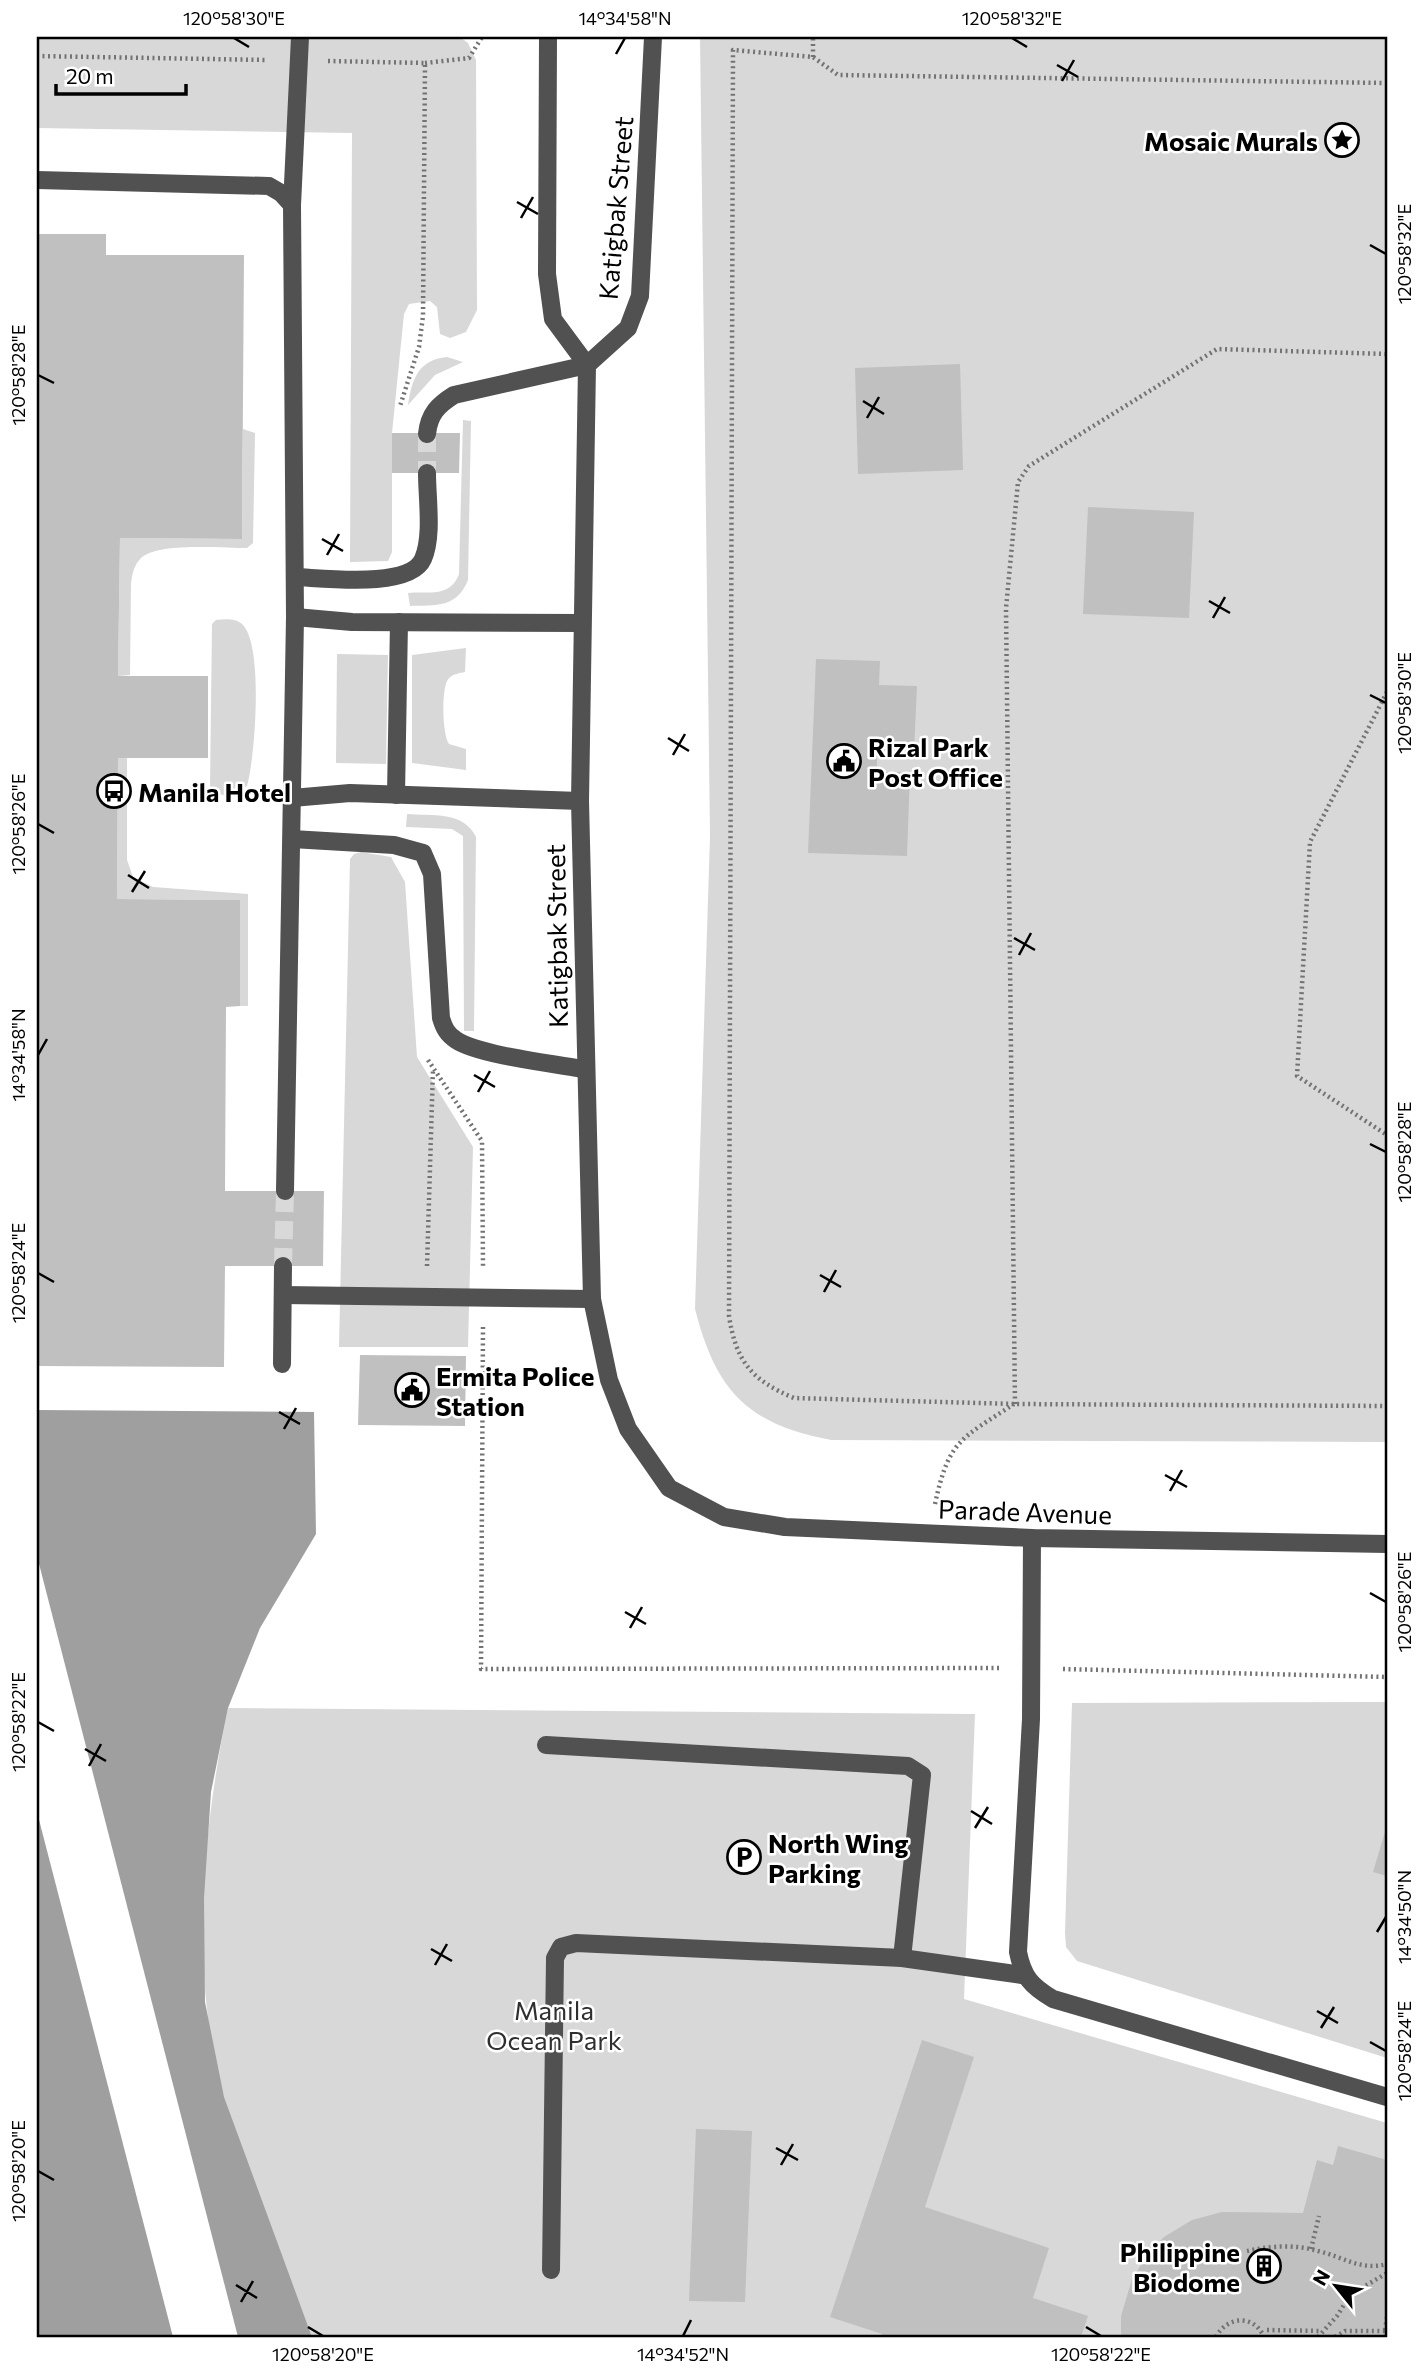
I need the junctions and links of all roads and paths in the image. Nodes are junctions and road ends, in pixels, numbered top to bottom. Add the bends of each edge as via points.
1 (300, 37) edge
2 (482, 37) edge
3 (548, 37) edge
4 (653, 37) edge
5 (813, 37) edge
6 (813, 57) junction
7 (425, 63) dead end
8 (1387, 83) edge
9 (37, 180) edge
10 (292, 205) junction
11 (1387, 354) edge
12 (587, 365) junction
13 (427, 433) tunnel mouth
14 (427, 473) tunnel mouth
15 (295, 577) junction
16 (295, 617) junction
17 (399, 622) junction
18 (582, 623) junction
19 (1387, 692) edge
20 (396, 795) junction
21 (292, 798) junction
22 (580, 801) junction
23 (292, 839) junction
24 (424, 1051) dead end
25 (433, 1068) junction
26 (584, 1069) junction
27 (1387, 1135) edge
28 (285, 1191) tunnel mouth
29 (283, 1266) tunnel mouth
30 (283, 1295) junction
31 (426, 1296) junction
32 (483, 1298) junction
33 (592, 1299) junction
34 (282, 1364) dead end
35 (1015, 1404) junction
36 (1387, 1406) edge
37 (669, 1488) joint
38 (929, 1534) junction
39 (1032, 1538) junction
40 (1387, 1544) edge
41 (1032, 1668) junction
42 (1387, 1677) edge
43 (545, 1745) dead end
44 (902, 1958) junction
45 (1022, 1975) junction
46 (1387, 2097) edge
47 (1319, 2216) dead end
48 (1311, 2249) junction
49 (1247, 2251) dead end
50 (1387, 2264) edge
51 (551, 2270) dead end
52 (1387, 2273) edge
53 (1387, 2317) edge
54 (1267, 2329) dead end
55 (1322, 2331) junction
56 (1370, 2331) junction
57 (1386, 2331) edge
58 (1216, 2337) edge
59 (1264, 2337) edge
60 (1318, 2337) edge
61 (1335, 2337) edge
62 (1374, 2337) edge

1 - 10 street
2 - 7 path via 469,58
3 - 12 street via 547,274 553,319
4 - 12 street, Katigbak Street via 640,296 628,327
5 - 6 path
6 - 8 path via 838,75
6 - 35 path via 733,50 733,1343 747,1368 768,1387 794,1398
9 - 10 street via 269,186
10 - 15 street
11 - 35 path via 1217,349 1029,466 1018,482 1006,608
12 - 13 street via 454,395 438,405
12 - 18 street, Katigbak Street
14 - 15 street via 425,552 415,571 398,578
15 - 16 street
16 - 17 street
16 - 21 street
17 - 18 street
17 - 20 street
18 - 22 street, Katigbak Street
19 - 27 path via 1310,842 1297,1076
20 - 21 street
20 - 22 street
21 - 23 street
22 - 26 street, Katigbak Street
23 - 26 street via 394,845 423,853 432,874 444,1030 458,1041 484,1050
23 - 28 street
24 - 25 path
25 - 31 path
25 - 32 path via 482,1141
26 - 33 street, Katigbak Street
29 - 30 street
30 - 31 street
30 - 34 street
31 - 32 street
32 - 33 street
32 - 41 path via 481,1670
33 - 37 street, Katigbak Street via 609,1380 628,1429
35 - 36 path
35 - 38 path via 959,1440 942,1472
37 - 38 street, Parade Avenue via 724,1517 785,1527
38 - 39 street, Parade Avenue
39 - 40 street, Parade Avenue
39 - 41 street
41 - 42 path
41 - 45 street via 1018,1952
43 - 44 street via 915,1768 922,1775
44 - 45 street
44 - 51 street via 576,1943 561,1947 555,1958
45 - 46 street via 1053,1999
47 - 48 path
48 - 49 path via 1277,2246
48 - 50 path via 1362,2267
52 - 55 path via 1350,2295
53 - 57 path
54 - 55 path
55 - 60 path
56 - 57 path
56 - 61 path via 1345,2330
56 - 62 path
58 - 59 path via 1226,2324 1242,2320 1257,2326

